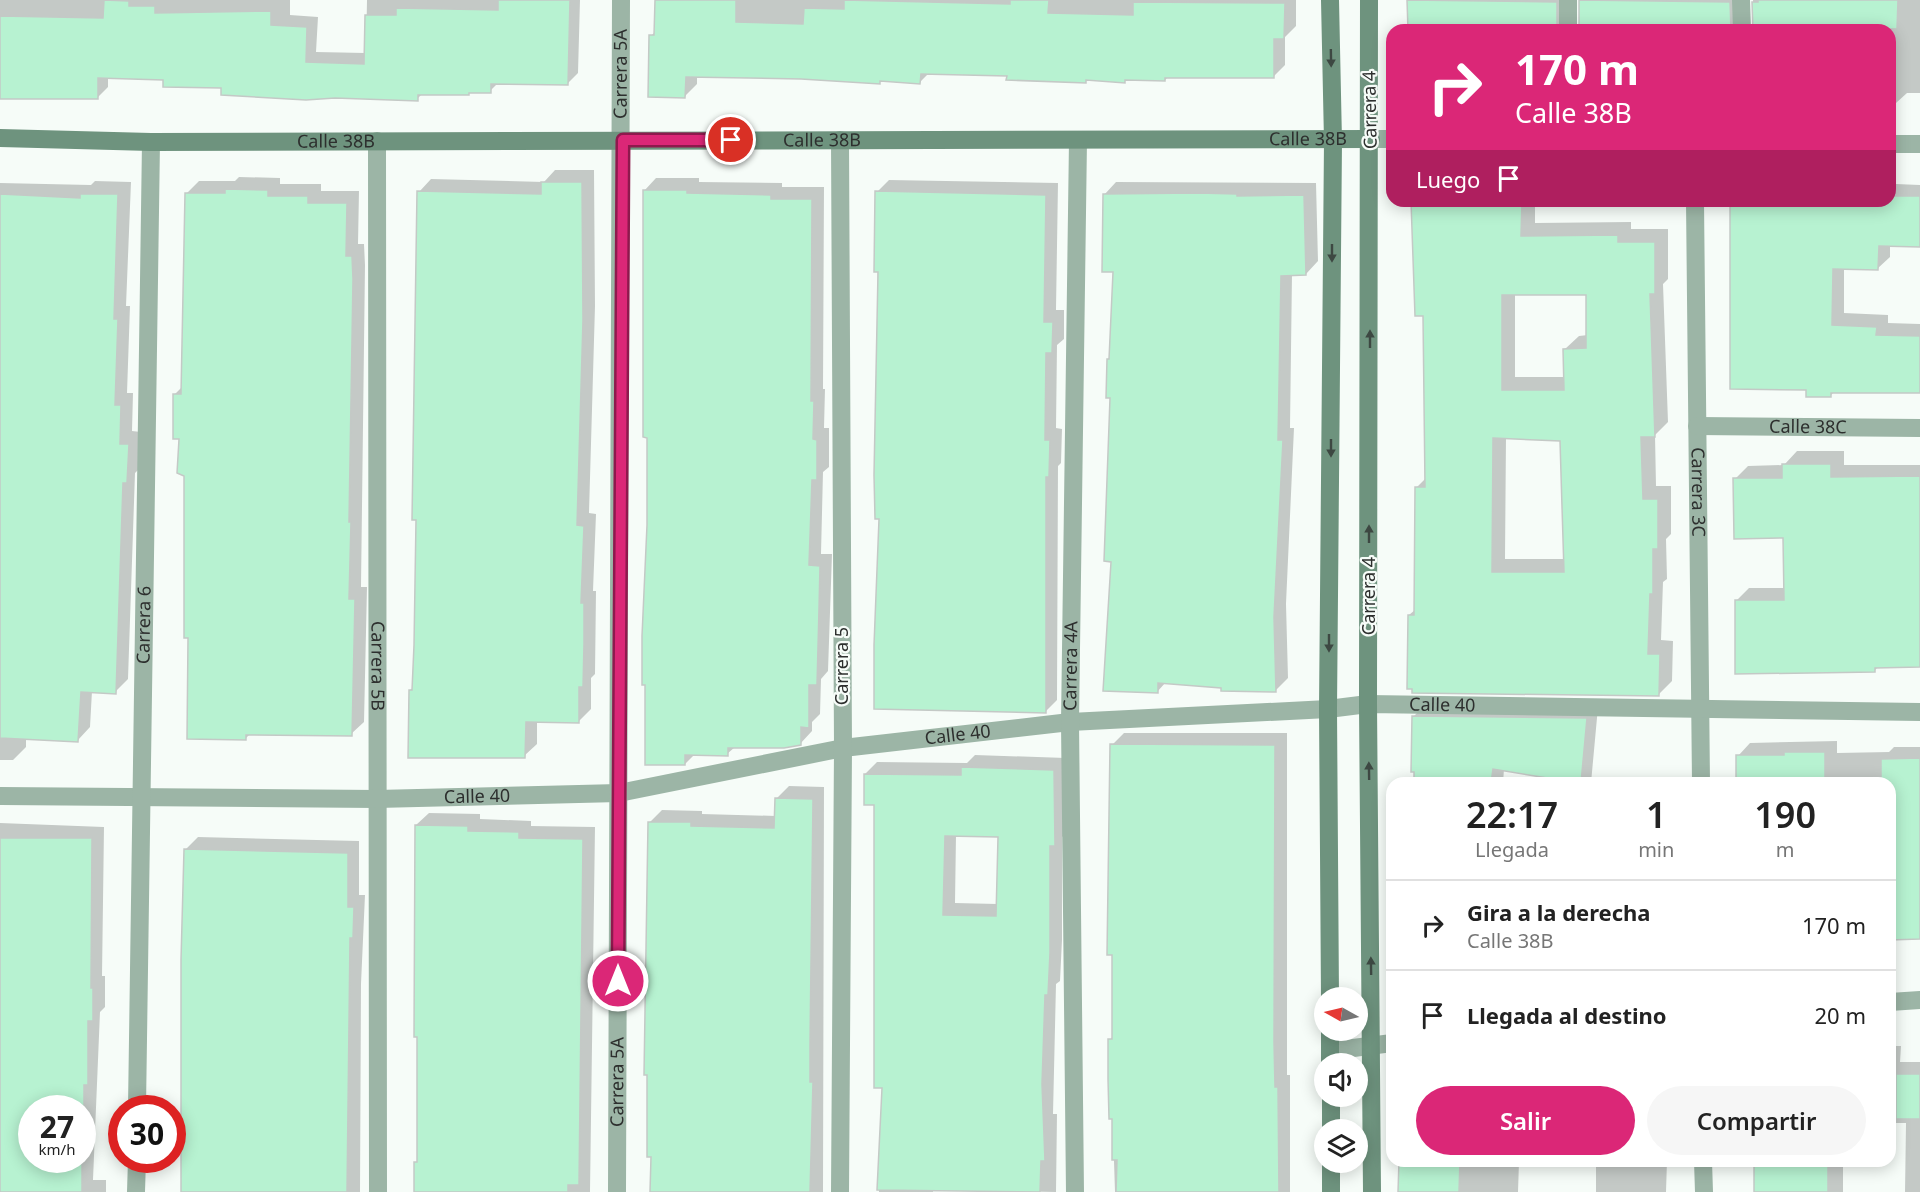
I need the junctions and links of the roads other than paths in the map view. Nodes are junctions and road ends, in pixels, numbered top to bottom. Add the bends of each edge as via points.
1 (621, 0) edge
2 (1330, 0) edge
3 (1369, 0) edge
4 (1568, 0) edge
5 (1742, 0) edge
6 (1568, 24) edge
7 (1742, 24) edge
8 (0, 138) edge
9 (1371, 139) junction
10 (1386, 139) edge
11 (623, 140) junction
12 (840, 140) junction
13 (377, 141) junction
14 (1078, 141) junction
15 (1333, 141) junction
16 (151, 142) junction
17 (1896, 144) edge
18 (1920, 144) edge
19 (1695, 207) edge
20 (1697, 426) junction
21 (1920, 428) edge
22 (1368, 704) junction
23 (1328, 709) junction
24 (1701, 710) junction
25 (1920, 712) edge
26 (1070, 722) junction
27 (843, 748) junction
28 (1701, 777) edge
29 (619, 793) junction
30 (0, 796) edge
31 (142, 797) junction
32 (377, 799) junction
33 (1330, 987) edge
34 (1920, 1000) edge
35 (1896, 1002) edge
36 (1386, 1044) edge
37 (1372, 1045) junction
38 (1346, 1053) edge
39 (137, 1095) edge
40 (1703, 1167) edge
41 (136, 1173) edge
42 (1331, 1173) edge
43 (136, 1192) edge
44 (378, 1192) edge
45 (617, 1192) edge
46 (840, 1192) edge
47 (1075, 1192) edge
48 (1331, 1192) edge
49 (1372, 1192) edge
50 (1704, 1192) edge

1 - 11 street, Carrera 5A
2 -> 15 street, Carrera 4
3 - 9 street, Carrera 4
4 - 6 street
5 - 7 street
8 - 16 street, Calle 38B
9 - 10 street, Calle 38B
9 - 15 street, Calle 38B
22 -> 9 street, Carrera 4
11 - 12 street, Calle 38B
11 - 13 street, Calle 38B
11 - 29 street, Carrera 5A
12 - 14 street, Calle 38B
12 - 27 street, Carrera 5
13 - 16 street, Calle 38B
13 - 32 street, Carrera 5B
14 - 15 street, Calle 38B
14 - 26 street, Carrera 4A
15 -> 23 street, Carrera 4
16 - 31 street, Carrera 6
17 - 18 street
19 - 20 street, Carrera 3C
20 - 21 street, Calle 38C
20 - 24 street, Carrera 3C
22 - 23 street, Calle 40
22 - 24 street, Calle 40
37 -> 22 street, Carrera 4
23 - 26 street, Calle 40
23 - 33 street, Carrera 4
24 - 25 street, Calle 40
24 - 28 street, Carrera 3C
26 - 27 street, Calle 40
26 - 47 street, Carrera 4A
27 - 29 street, Calle 40
27 - 46 street, Carrera 5
29 - 32 street, Calle 40
29 - 45 street, Carrera 5A
30 - 31 street, Calle 40
31 - 32 street, Calle 40
31 - 39 street, Carrera 6
32 - 44 street, Carrera 5B
34 - 35 street
36 - 37 street
37 - 38 street
37 - 49 street, Carrera 4
40 - 50 street
41 - 43 street
42 - 48 street

